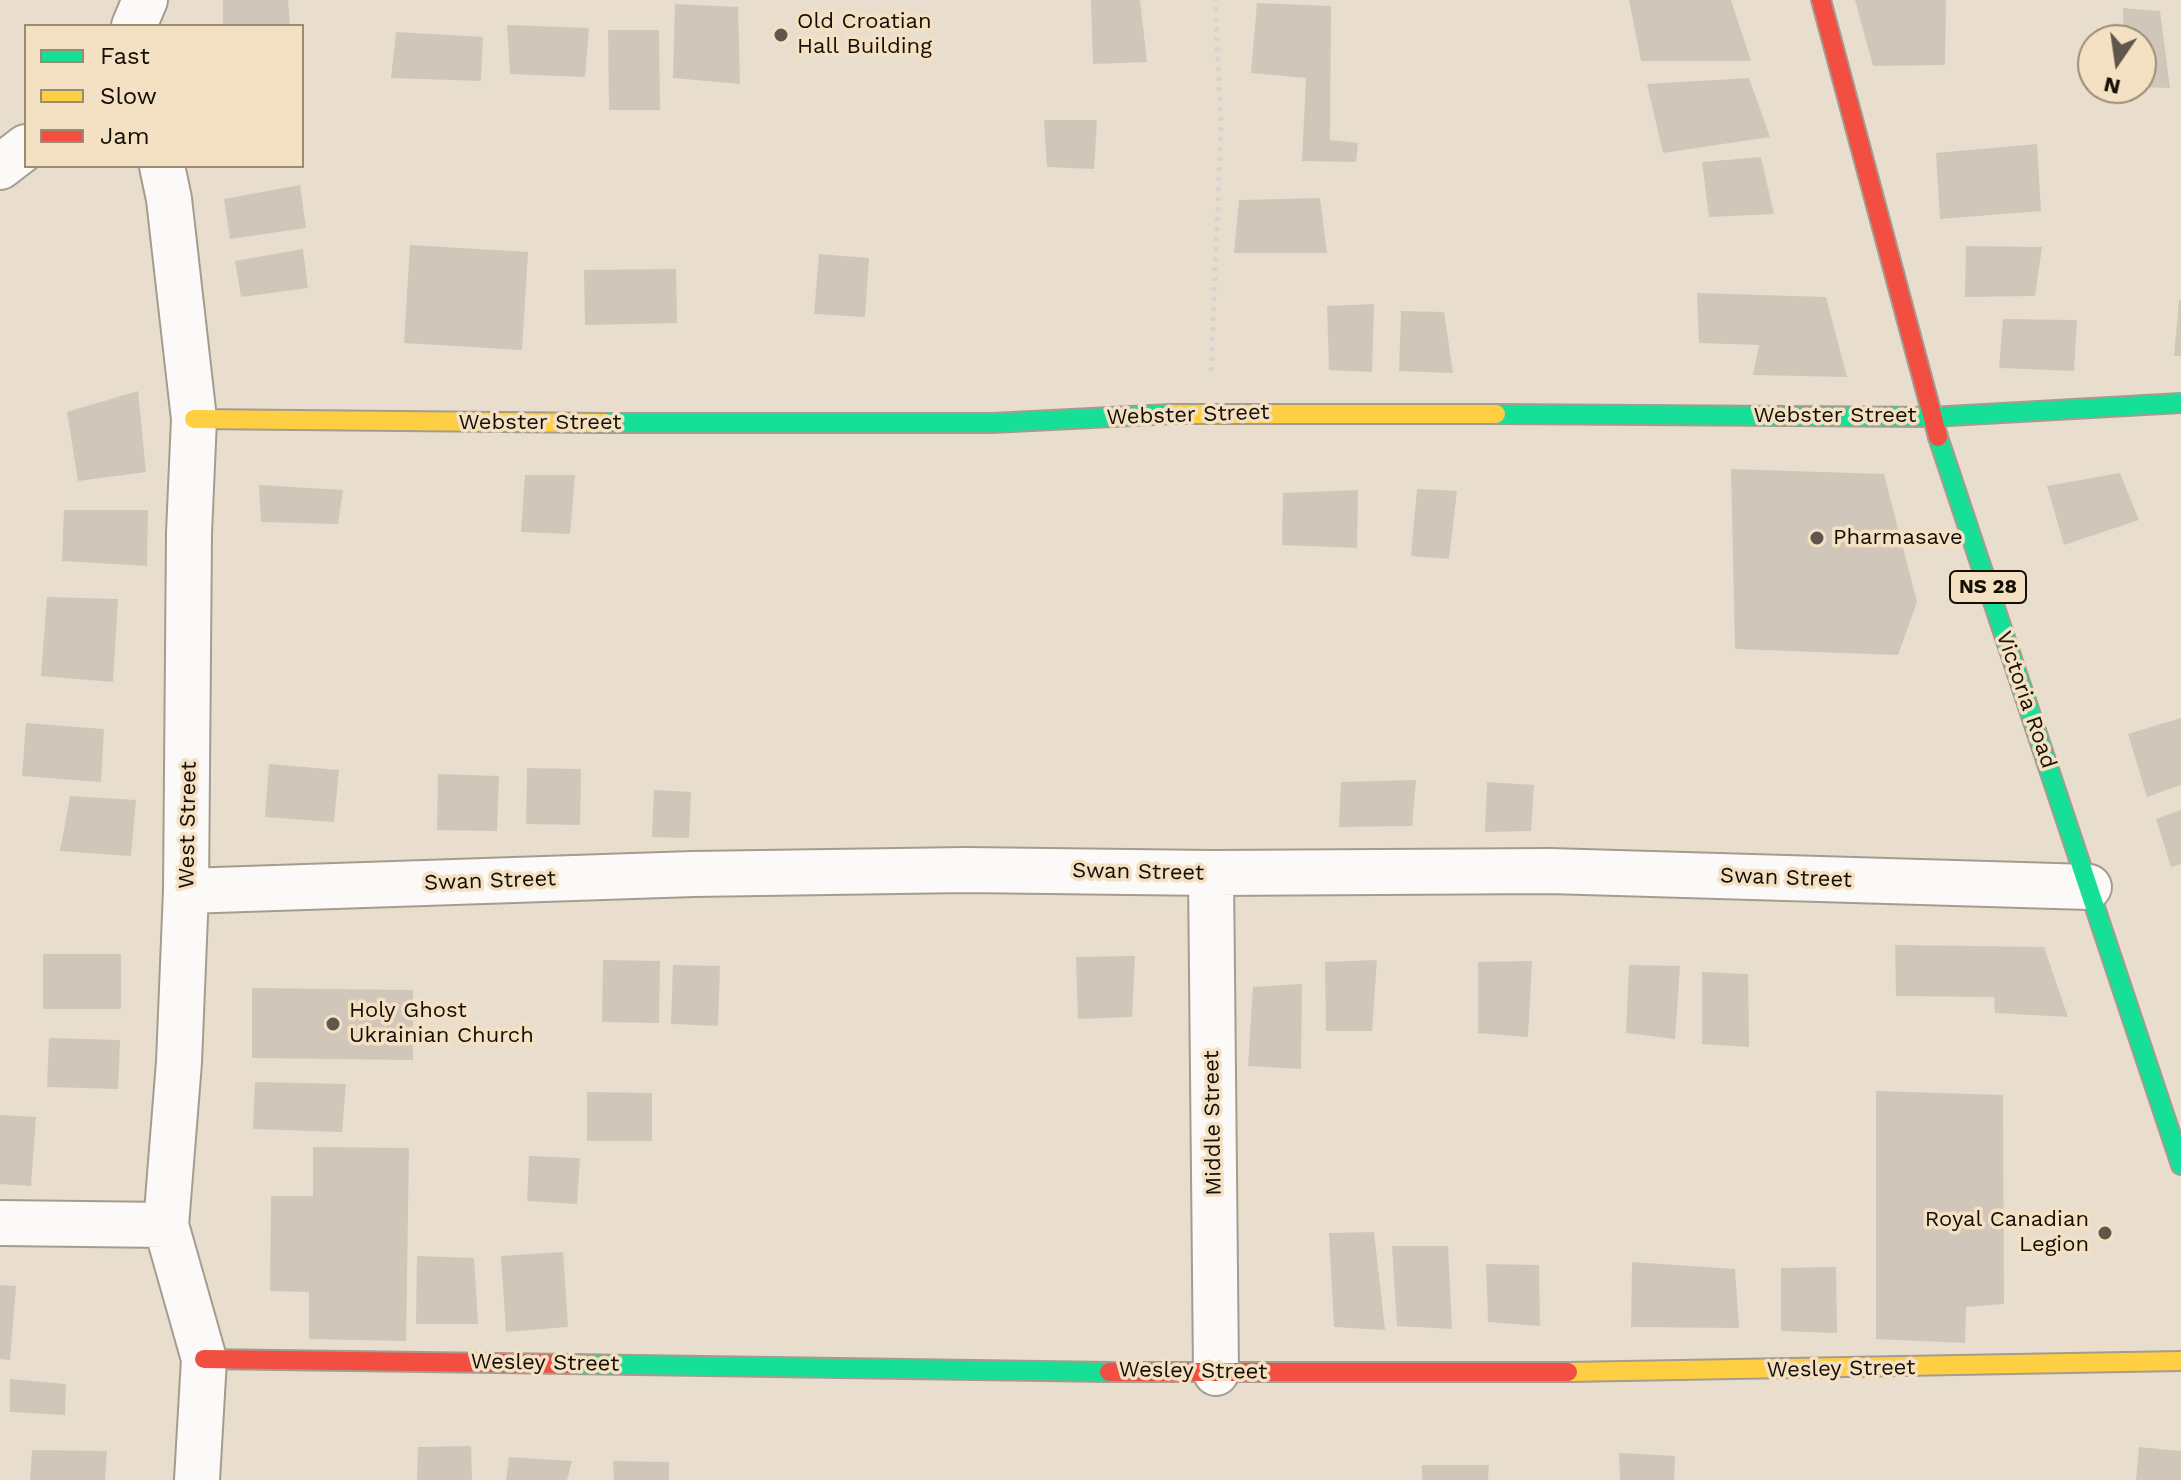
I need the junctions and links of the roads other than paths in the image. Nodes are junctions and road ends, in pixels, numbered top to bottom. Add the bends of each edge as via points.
1 (1821, 0) edge
2 (24, 149) edge
3 (0, 167) edge
4 (162, 168) edge
5 (2181, 403) edge
6 (1931, 417) junction
7 (194, 419) junction
8 (1211, 873) junction
9 (2089, 887) junction
10 (186, 891) junction
11 (2181, 1165) edge
12 (0, 1223) edge
13 (166, 1225) junction
14 (204, 1359) junction
15 (2181, 1361) edge
16 (1216, 1373) junction
17 (197, 1480) edge

1 - 6 street, Victoria Road / NS 28
2 - 3 street
4 - 7 street, West Street
5 - 6 street, Webster Street
6 - 7 street, Webster Street via 1209,412 977,423
6 - 9 street, Victoria Road / NS 28
7 - 10 street, West Street
8 - 9 street, Swan Street via 1550,871
8 - 10 street, Swan Street via 693,874
8 - 16 street, Middle Street
9 - 11 street, Victoria Road / NS 28
10 - 13 street, West Street
12 - 13 street
13 - 14 street, West Street
14 - 16 street, Wesley Street
14 - 17 street, West Street
15 - 16 street, Wesley Street via 1707,1371

